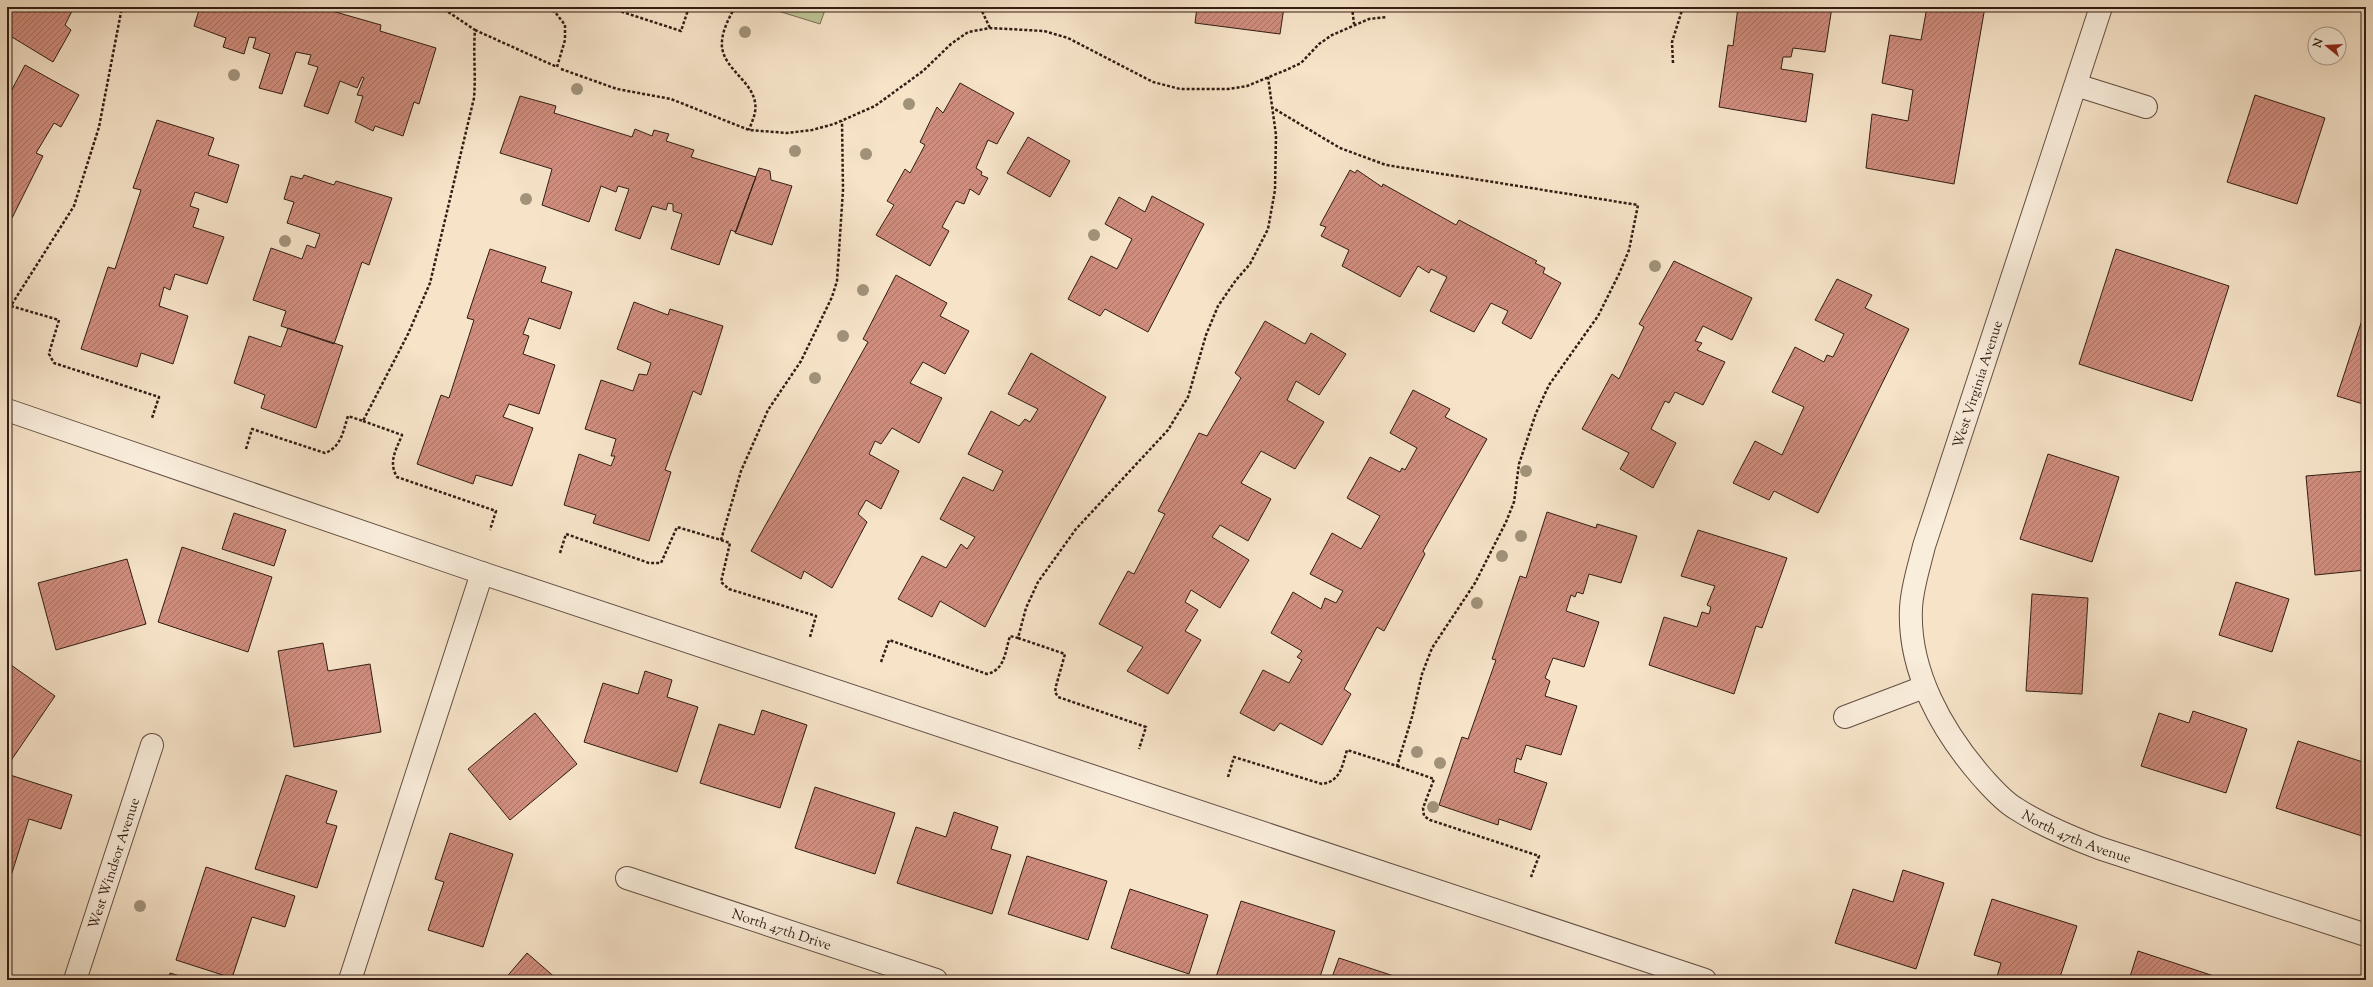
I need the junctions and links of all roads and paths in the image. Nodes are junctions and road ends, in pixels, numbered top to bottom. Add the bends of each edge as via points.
1 (122, 7) edge
2 (441, 7) edge
3 (545, 7) edge
4 (608, 7) edge
5 (688, 7) edge
6 (735, 7) edge
7 (980, 7) edge
8 (1352, 7) edge
9 (1683, 7) edge
10 (2101, 7) edge
11 (1387, 16) dead end
12 (1354, 24) junction
13 (990, 28) junction
14 (474, 30) junction
15 (1673, 63) dead end
16 (561, 69) dead end
17 (1268, 77) junction
18 (2076, 85) junction
19 (2146, 107) dead end
20 (1273, 108) junction
21 (842, 121) junction
22 (749, 130) junction
23 (7, 305) edge
24 (11, 306) junction
25 (7, 410) edge
26 (152, 418) dead end
27 (363, 421) junction
28 (246, 449) dead end
29 (490, 530) dead end
30 (721, 540) junction
31 (560, 553) dead end
32 (482, 573) junction
33 (810, 637) dead end
34 (1018, 638) junction
35 (881, 662) dead end
36 (1924, 686) junction
37 (1845, 717) dead end
38 (152, 745) dead end
39 (1139, 749) dead end
40 (1397, 766) junction
41 (1228, 777) dead end
42 (1531, 877) dead end
43 (627, 878) dead end
44 (2366, 935) edge
45 (75, 980) edge
46 (350, 980) edge
47 (936, 980) edge
48 (1705, 980) edge

1 - 24 path via 99,127 74,206
2 - 14 path
3 - 14 path via 555,12 565,25 565,40 557,67
4 - 5 path via 681,31
6 - 22 path via 724,29 721,43 729,65 749,86 756,111
7 - 13 path
8 - 12 path
9 - 15 path via 1672,42
10 - 18 street, West Virginia Avenue
11 - 12 path via 1369,18
12 - 17 path via 1319,44 1301,63
13 - 17 path via 1029,29 1068,38 1147,80 1180,89 1228,89 1247,86
13 - 21 path via 968,32 951,44 923,71 875,106
14 - 27 path via 474,98 430,283 408,334
16 - 22 path via 617,89 671,99
17 - 20 path
18 - 19 street
18 - 36 street, West Virginia Avenue via 1913,586 1911,609 1914,649
20 - 34 path via 1276,135 1275,190 1268,229 1250,264 1218,306 1206,335 1188,397 1168,430 1076,529 1038,582 1026,608
20 - 40 path via 1340,148 1386,165 1638,206 1629,250 1619,274 1598,316 1550,385 1536,414 1519,464 1514,502 1506,522 1475,583 1432,648 1422,674
21 - 22 path via 812,130 787,133
21 - 30 path via 844,190 837,281 832,297 801,361 768,410 741,471
23 - 24 path
24 - 26 path via 59,320 50,350 54,363 159,397
25 - 32 street
27 - 28 path via 348,416 339,444 325,453 252,429
27 - 29 path via 402,435 392,461 392,469 397,476 496,510
30 - 31 path via 677,527 661,563 649,563 566,534
30 - 33 path via 730,543 721,582 729,589 816,616
32 - 46 street
32 - 48 street
34 - 35 path via 1010,636 1002,665 996,672 987,674 889,640
34 - 39 path via 1065,654 1055,692 1058,697 1146,727
36 - 37 street
36 - 44 street, North 47th Avenue via 1943,724 1965,757 2013,807 2060,833 2099,848
38 - 45 street, West Windsor Avenue
40 - 41 path via 1348,750 1332,783 1322,784 1234,757
40 - 42 path via 1434,778 1423,808 1424,816 1539,856
43 - 47 street, North 47th Drive

